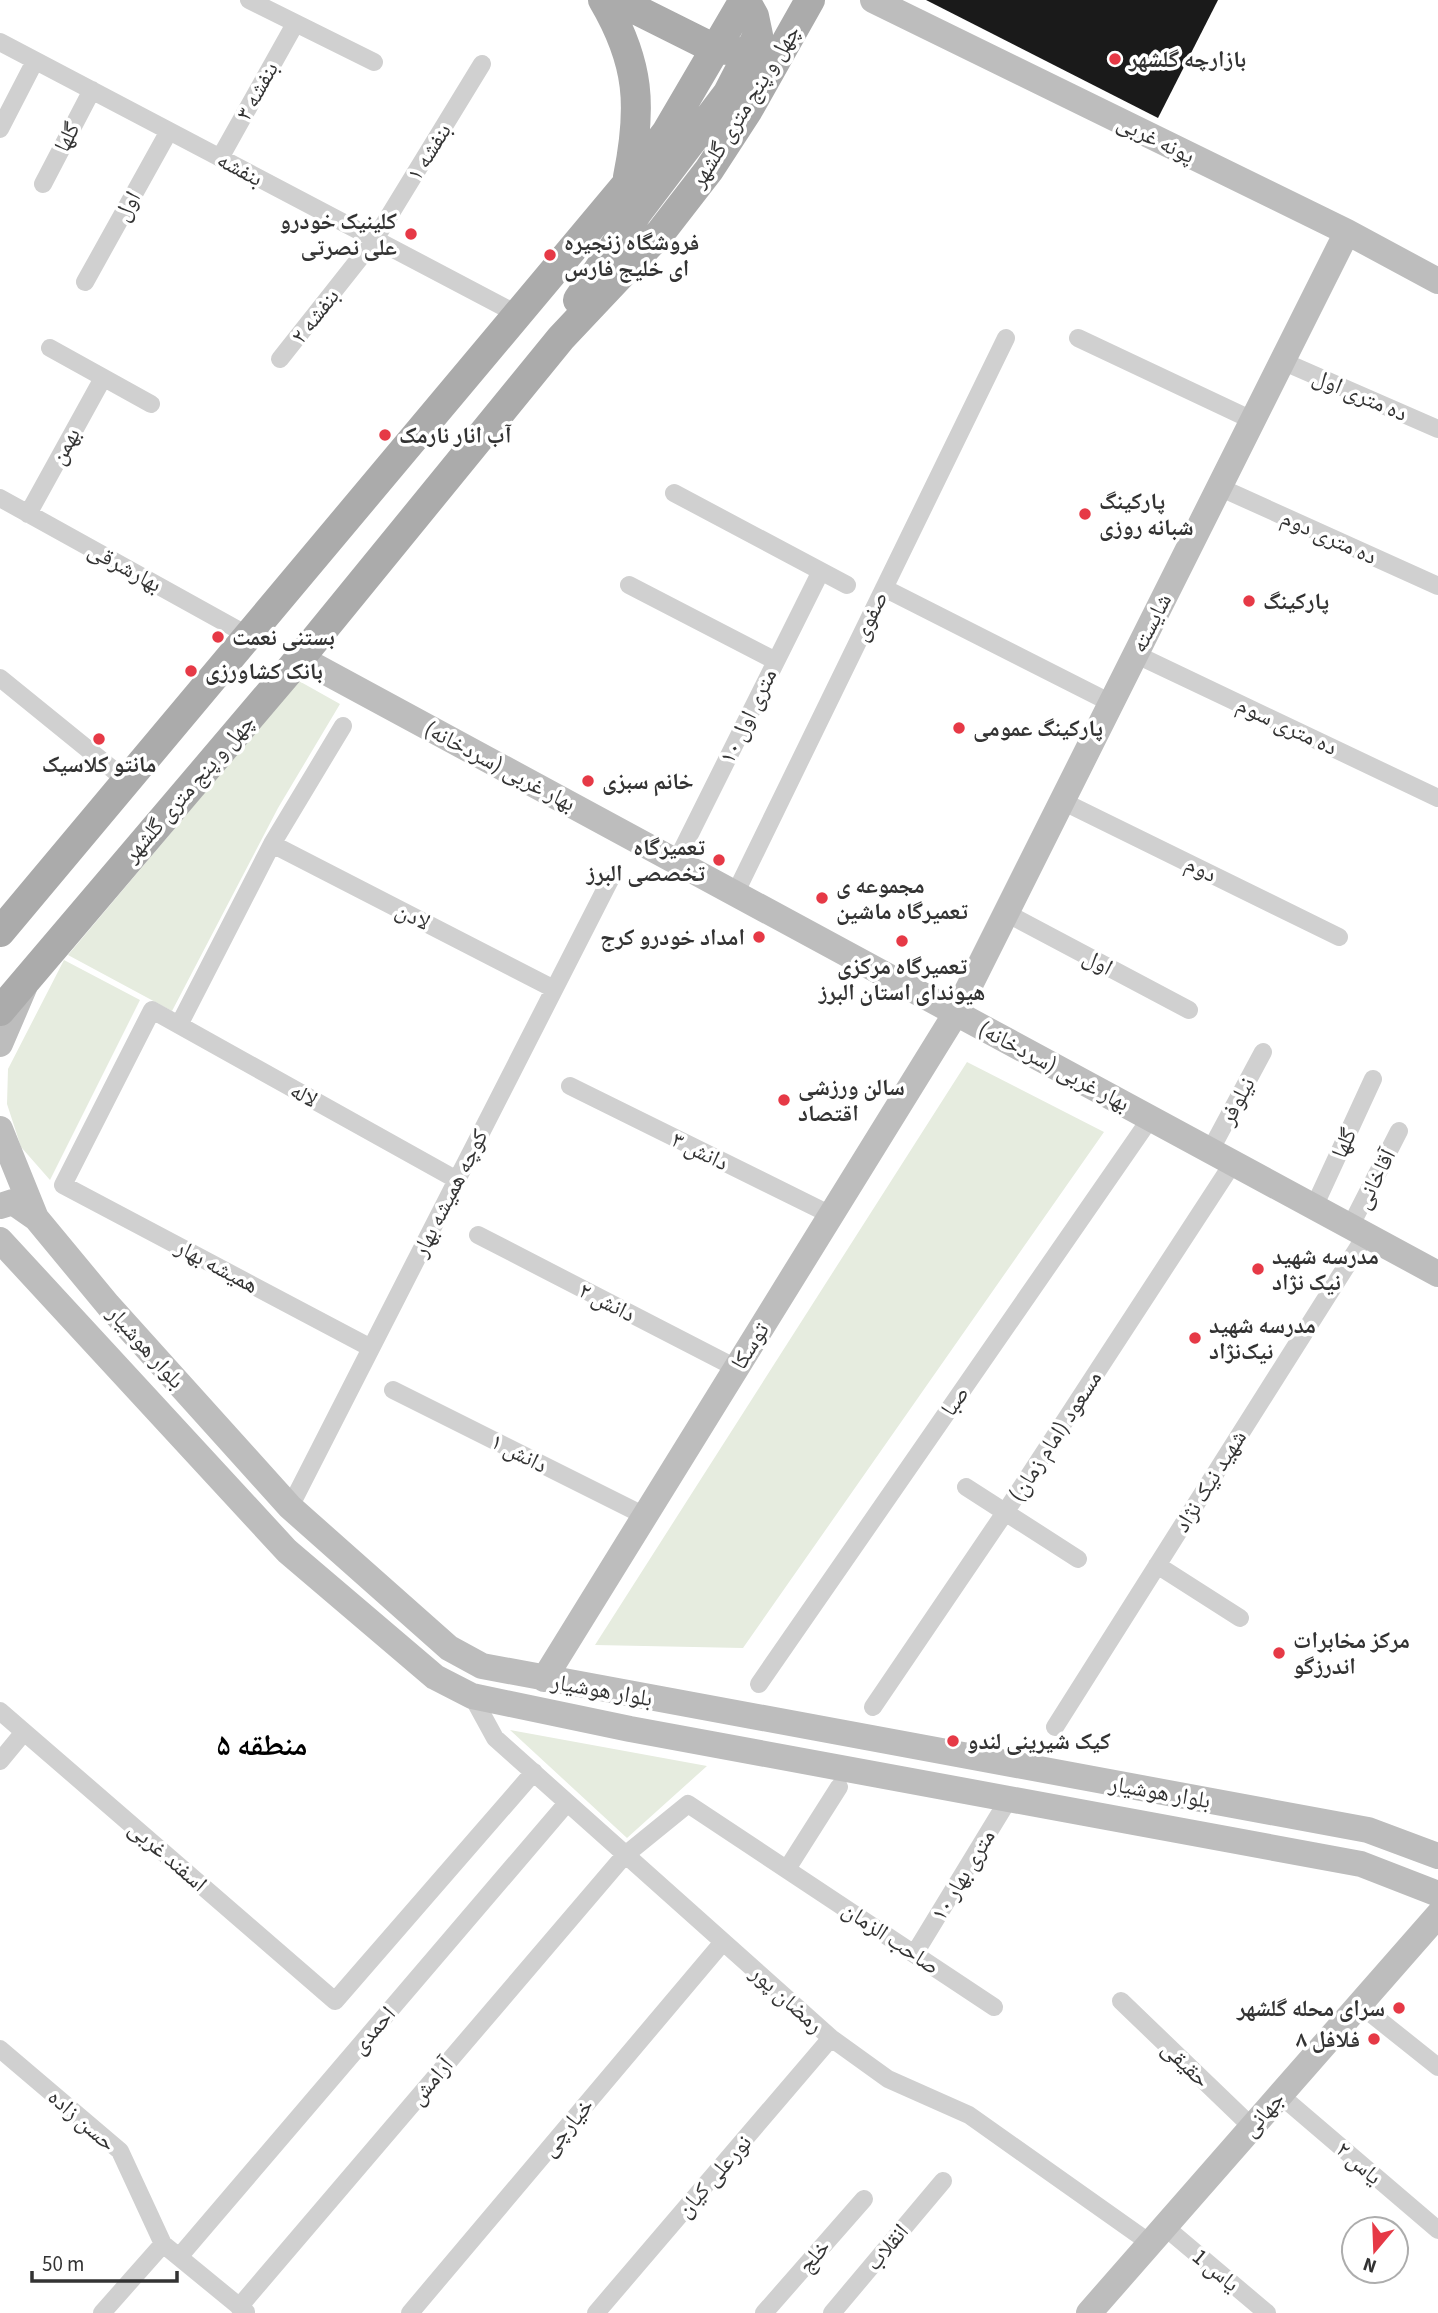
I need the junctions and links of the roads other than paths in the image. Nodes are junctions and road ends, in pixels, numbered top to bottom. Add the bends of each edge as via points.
1 (249, 0) edge
2 (604, 0) edge
3 (617, 0) edge
4 (745, 0) edge
5 (791, 0) edge
6 (810, 0) edge
7 (873, 0) edge
8 (295, 24) junction
9 (758, 34) junction
10 (0, 42) edge
11 (715, 49) junction
12 (35, 61) junction
13 (374, 62) dead end
14 (482, 64) dead end
15 (699, 75) junction
16 (92, 90) junction
17 (728, 93) junction
18 (0, 128) edge
19 (169, 131) junction
20 (220, 158) junction
21 (43, 184) dead end
22 (626, 185) junction
23 (1347, 232) junction
24 (375, 239) junction
25 (1438, 281) edge
26 (85, 282) dead end
27 (517, 314) junction
28 (561, 338) junction
29 (1006, 338) dead end
30 (1078, 338) dead end
31 (50, 348) dead end
32 (281, 359) dead end
33 (1282, 361) junction
34 (103, 378) junction
35 (151, 404) dead end
36 (1252, 421) junction
37 (1438, 429) edge
38 (1219, 487) junction
39 (674, 493) dead end
40 (0, 498) edge
41 (28, 514) junction
42 (821, 571) junction
43 (629, 585) dead end
44 (847, 585) dead end
45 (1438, 586) edge
46 (884, 589) junction
47 (249, 636) junction
48 (1135, 654) junction
49 (300, 658) junction
50 (776, 661) junction
51 (0, 678) edge
52 (1111, 703) junction
53 (343, 726) dead end
54 (127, 781) junction
55 (1438, 798) edge
56 (1062, 802) junction
57 (272, 844) junction
58 (676, 862) junction
59 (610, 880) dead end
60 (735, 894) junction
61 (1006, 913) junction
62 (0, 932) edge
63 (1339, 937) dead end
64 (30, 974) junction
65 (554, 989) junction
66 (1189, 1010) dead end
67 (0, 1011) edge
68 (956, 1013) junction
69 (179, 1025) junction
70 (0, 1045) edge
71 (1263, 1052) dead end
72 (1373, 1079) dead end
73 (569, 1086) dead end
74 (1150, 1119) junction
75 (0, 1129) edge
76 (1399, 1131) dead end
77 (1222, 1157) junction
78 (457, 1180) junction
79 (63, 1185) joint
80 (0, 1206) edge
81 (1314, 1208) junction
82 (831, 1215) junction
83 (36, 1218) junction
84 (1358, 1231) junction
85 (478, 1235) dead end
86 (2, 1239) edge
87 (1438, 1274) edge
88 (371, 1348) junction
89 (736, 1368) junction
90 (393, 1390) dead end
91 (965, 1487) dead end
92 (290, 1507) junction
93 (1006, 1511) junction
94 (645, 1516) junction
95 (1078, 1559) dead end
96 (1157, 1564) junction
97 (1240, 1618) dead end
98 (544, 1679) junction
99 (759, 1684) dead end
100 (471, 1696) junction
101 (873, 1707) dead end
102 (0, 1711) edge
103 (1055, 1727) dead end
104 (24, 1732) junction
105 (0, 1761) edge
106 (1036, 1769) junction
107 (534, 1772) junction
108 (1107, 1782) junction
109 (839, 1787) dead end
110 (1020, 1800) junction
111 (567, 1803) junction
112 (1097, 1814) junction
113 (624, 1856) junction
114 (1438, 1856) edge
115 (787, 1869) junction
116 (1438, 1894) edge
117 (1436, 1920) edge
118 (723, 1942) junction
119 (915, 1952) junction
120 (1121, 2001) dead end
121 (1359, 2004) junction
122 (994, 2007) dead end
123 (831, 2038) junction
124 (0, 2049) edge
125 (1438, 2067) edge
126 (1280, 2095) junction
127 (1252, 2127) junction
128 (943, 2181) dead end
129 (864, 2199) dead end
130 (1438, 2230) edge
131 (1157, 2235) junction
132 (163, 2244) junction
133 (179, 2257) junction
134 (243, 2310) edge
135 (102, 2313) edge
136 (410, 2313) edge
137 (596, 2313) edge
138 (764, 2313) edge
139 (832, 2313) edge
140 (1089, 2313) edge
141 (1267, 2313) edge

1 - 8 street
2 - 22 main road via 629,50 637,94 636,138
3 - 11 main road
4 - 9 main road
4 - 11 main road
5 - 9 main road via 780,21
6 - 28 main road, چهل و پنج متری گلشهر via 709,170 661,232
7 - 23 street, پونه غربی
8 - 13 street
8 - 20 street, بنفشه ۳
9 - 11 main road via 735,51
9 - 17 main road
10 - 12 street, بنفشه
11 - 15 main road
12 - 16 street, بنفشه
12 - 18 street
14 - 24 street, بنفشه ۱
15 - 17 main road via 722,79
15 - 22 main road via 666,133
16 - 19 street, بنفشه
16 - 21 street, گلها
17 - 28 main road via 581,292
19 - 20 street, بنفشه
19 - 26 street, اول
20 - 24 street, بنفشه
22 - 27 main road
23 - 25 street, پونه غربی
23 - 33 street, شایسته
24 - 27 street, بنفشه
24 - 32 street, بنفشه ۲
27 - 47 main road
28 - 49 main road, چهل و پنج متری گلشهر
29 - 46 street, صفوی
30 - 36 street
31 - 34 street
33 - 36 street, شایسته
33 - 37 street, ده متری اول
34 - 35 street
34 - 41 street, بهمن
36 - 38 street, شایسته
38 - 45 street, ده متری دوم
38 - 48 street, شایسته
39 - 42 street
40 - 41 street, بهارشرقی
41 - 47 street, بهارشرقی
42 - 44 street
42 - 50 street, ۱۰ متری اول
43 - 50 street
46 - 52 street
46 - 60 street, صفوی
47 - 54 main road
48 - 52 street, شایسته
48 - 55 street, ده متری سوم
49 - 58 street, بهار غربی (سردخانه)
49 - 64 main road, چهل و پنج متری گلشهر
50 - 58 street, ۱۰ متری اول
51 - 54 street
52 - 56 street, شایسته
53 - 57 street
54 - 62 main road
56 - 61 street, شایسته
56 - 63 street, دوم
57 - 65 street, لادن
57 - 69 street
58 - 60 street, بهار غربی (سردخانه)
59 - 65 street, کوچه همیشه بهار
60 - 68 street, بهار غربی (سردخانه)
61 - 66 street, اول
61 - 68 street, شایسته
64 - 67 main road, چهل و پنج متری گلشهر
64 - 70 street
65 - 78 street, کوچه همیشه بهار
68 - 74 street, بهار غربی (سردخانه)
68 - 82 street, توسکا
69 - 78 street, لاله
69 - 79 street, لاله via 152,1010
71 - 77 street, نیلوفر
72 - 81 street, گلها
73 - 82 street, دانش ۳
74 - 77 street, بهار غربی (سردخانه)
74 - 99 street, صبا
75 - 83 street, بلوار هوشیار
76 - 84 street, آقاخانی
77 - 81 street, بهار غربی (سردخانه)
77 - 93 street, مسعود (امام زمان)
78 - 88 street, کوچه همیشه بهار
79 - 88 street, همیشه بهار
80 - 83 street via 13,1202
81 - 84 street, بهار غربی (سردخانه)
82 - 89 street, توسکا
83 - 92 street, بلوار هوشیار via 81,1275
84 - 87 street, بهار غربی (سردخانه)
84 - 96 street, شهید نیک نژاد
85 - 89 street, دانش ۲
86 - 100 street, بلوار هوشیار via 287,1551 435,1677
88 - 92 street, کوچه همیشه بهار
89 - 94 street, توسکا
90 - 94 street, دانش ۱
91 - 93 street
92 - 98 street, بلوار هوشیار via 449,1648 482,1666
93 - 95 street
93 - 101 street, مسعود (امام زمان)
94 - 98 street, توسکا
96 - 97 street
96 - 103 street, شهید نیک نژاد
98 - 106 street, بلوار هوشیار
100 - 107 street, رمضان پور via 495,1738
100 - 110 street, بلوار هوشیار
102 - 104 street, اسفند غربی
104 - 105 street
104 - 107 street, اسفند غربی via 335,2001
106 - 108 street, بلوار هوشیار
106 - 110 street via 1043,1785
107 - 111 street, رمضان پور
108 - 112 street via 1095,1796
108 - 114 street, بلوار هوشیار via 1368,1830
109 - 115 street
110 - 112 street, بلوار هوشیار
110 - 119 street, ۱۰ متری بهار
111 - 113 street, رمضان پور
111 - 133 street, احمدی
112 - 116 street, بلوار هوشیار via 1361,1864
113 - 115 street, صاحب الزمان via 688,1804
113 - 118 street, رمضان پور
113 - 134 street, آرامش
115 - 119 street, صاحب الزمان
117 - 121 street, جهانی
118 - 123 street, رمضان پور
118 - 136 street, خیارچی
119 - 122 street, صاحب الزمان
120 - 127 street, حقیقی
121 - 125 street
121 - 126 street, جهانی
123 - 131 street, رمضان پور via 888,2079 970,2115
123 - 137 street, نورعلی کیان
124 - 132 street, حسن زاده via 120,2151
126 - 127 street, جهانی
126 - 130 street, یاس ۲
127 - 131 street, جهانی
128 - 139 street, انقلاب
129 - 138 street, خلج
131 - 140 street, جهانی
131 - 141 street, یاس 1
132 - 133 street
132 - 135 street
133 - 134 street

